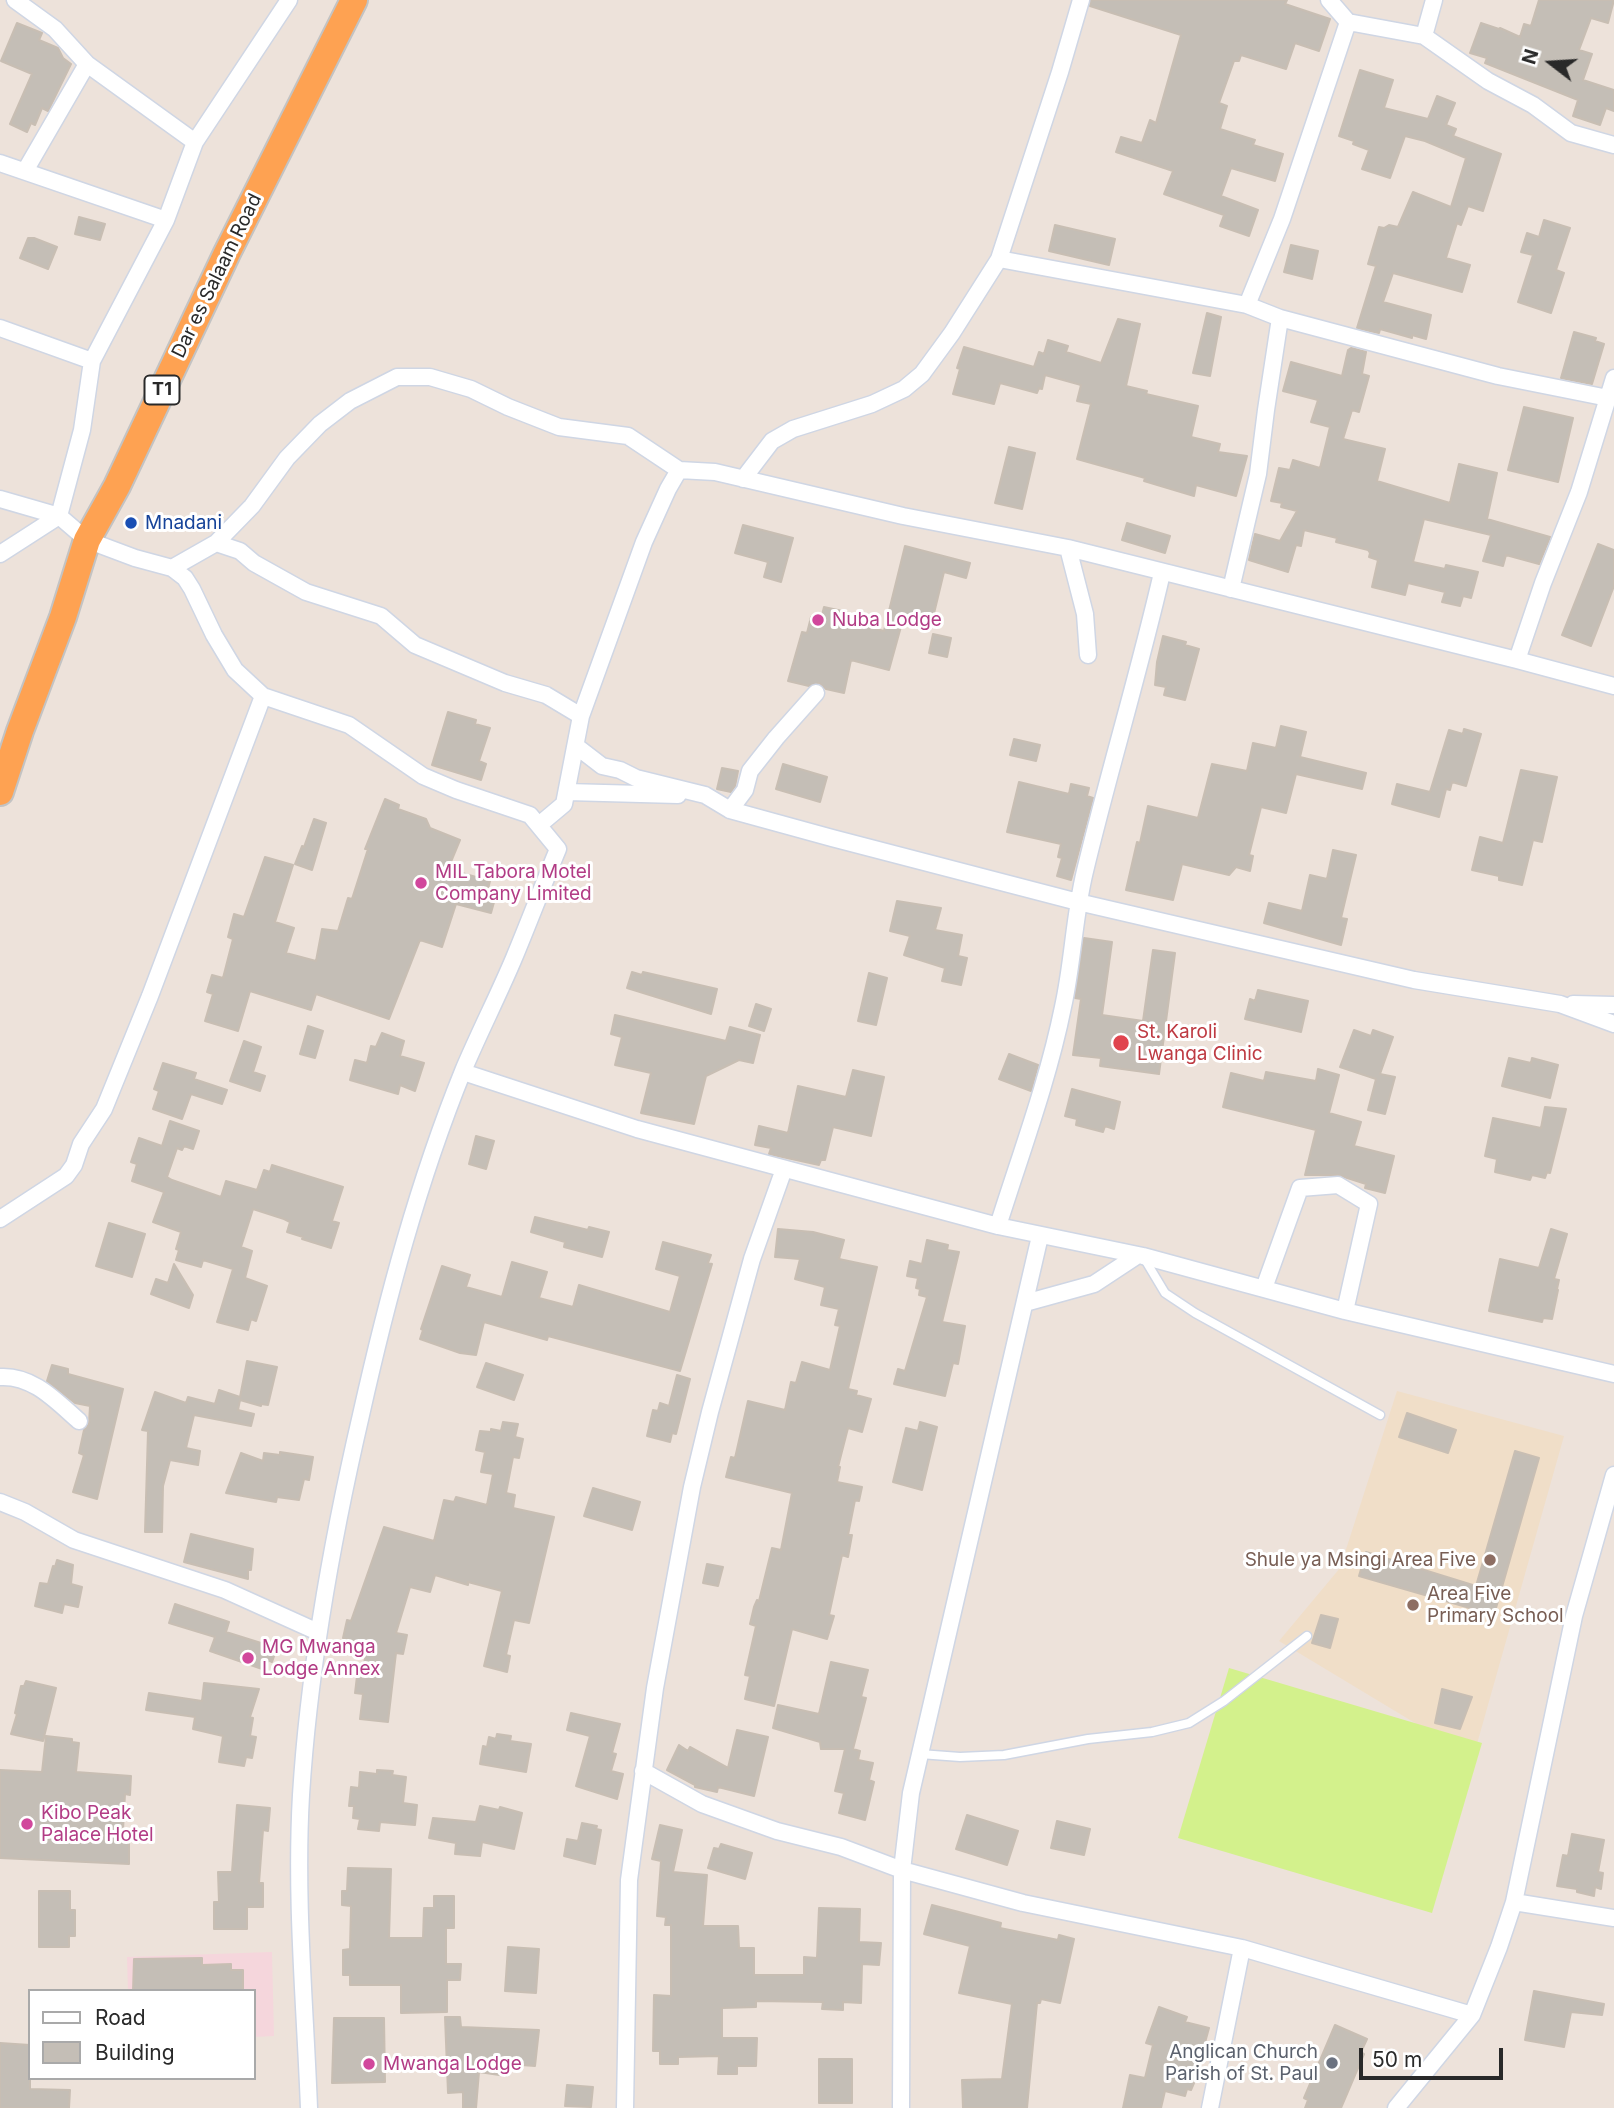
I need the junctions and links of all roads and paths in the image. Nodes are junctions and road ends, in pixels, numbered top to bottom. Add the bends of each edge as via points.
1 (15, 0) edge
2 (289, 0) edge
3 (354, 0) edge
4 (1081, 0) edge
5 (1329, 0) edge
6 (1434, 0) edge
7 (1348, 22) junction
8 (1424, 36) junction
9 (88, 64) junction
10 (195, 142) junction
11 (1614, 145) edge
12 (0, 163) edge
13 (25, 171) junction
14 (166, 220) junction
15 (999, 259) junction
16 (1247, 305) junction
17 (1280, 318) junction
18 (0, 328) edge
19 (92, 361) junction
20 (1614, 378) edge
21 (1608, 398) junction
22 (679, 470) junction
23 (743, 479) junction
24 (0, 499) edge
25 (59, 516) junction
26 (87, 540) junction
27 (216, 543) junction
28 (1068, 548) junction
29 (0, 554) edge
30 (172, 568) junction
31 (1162, 573) junction
32 (1231, 589) junction
33 (1088, 655) dead end
34 (1517, 660) junction
35 (1614, 686) edge
36 (816, 693) dead end
37 (262, 696) junction
38 (581, 716) junction
39 (576, 746) junction
40 (0, 792) edge
41 (567, 792) junction
42 (705, 795) junction
43 (730, 810) junction
44 (539, 825) junction
45 (1077, 902) junction
46 (1560, 1003) junction
47 (1614, 1005) edge
48 (1614, 1024) edge
49 (463, 1072) junction
50 (784, 1169) junction
51 (0, 1219) edge
52 (998, 1226) junction
53 (1040, 1236) junction
54 (1141, 1255) junction
55 (1264, 1288) junction
56 (1025, 1303) junction
57 (1345, 1311) junction
58 (1614, 1374) edge
59 (0, 1377) edge
60 (1380, 1415) dead end
61 (79, 1422) dead end
62 (1614, 1475) edge
63 (0, 1502) edge
64 (318, 1632) junction
65 (1307, 1636) dead end
66 (920, 1754) junction
67 (643, 1771) junction
68 (902, 1870) junction
69 (1514, 1902) junction
70 (1614, 1918) edge
71 (1242, 1948) junction
72 (1472, 2015) junction
73 (309, 2108) edge
74 (625, 2108) edge
75 (901, 2108) edge
76 (1210, 2108) edge
77 (1396, 2108) edge

1 - 9 street via 55,29
2 - 10 street
3 - 26 highway, Dar es Salaam Road / T1
4 - 15 street
5 - 7 street
6 - 8 street
7 - 8 street
7 - 16 street via 1282,219
8 - 11 street via 1570,133
9 - 10 street
9 - 13 street
10 - 14 street
12 - 13 street
13 - 14 street
14 - 19 street
15 - 16 street
15 - 23 street via 922,374 891,396 793,429 772,441
16 - 17 street
17 - 21 street via 1498,376
17 - 32 street via 1258,474
18 - 19 street
19 - 25 street via 82,430
20 - 21 street
21 - 34 street
22 - 23 street via 715,471
22 - 27 street via 628,436 559,427 447,381 397,377 357,396 320,424
22 - 38 street via 644,542
23 - 28 street
24 - 25 street
25 - 26 street
25 - 29 street
26 - 30 street
26 - 40 highway, Dar es Salaam Road / T1
27 - 30 street
27 - 38 street via 240,551 306,592 381,616 415,645 546,695
28 - 31 street
28 - 33 street via 1085,614
30 - 37 street via 192,589 235,670
31 - 32 street
31 - 45 street
32 - 34 street
34 - 35 street
36 - 43 street via 750,771 745,790
37 - 44 street via 349,725 423,775 530,815
37 - 51 street via 104,1109 66,1177
38 - 39 street
39 - 41 street
39 - 42 street via 602,766
41 - 42 street
41 - 44 street via 564,804
42 - 43 street
43 - 45 street
44 - 49 street via 558,849
45 - 46 street via 1414,979
45 - 52 street via 1064,1006
46 - 47 street
46 - 48 street
49 - 50 street via 637,1129
49 - 64 street via 379,1335
50 - 52 street
50 - 67 street via 752,1259 692,1487
52 - 53 street
53 - 54 street
53 - 56 street
54 - 55 street
54 - 56 street via 1094,1284
54 - 60 lane via 1165,1293 1175,1300
55 - 57 street
55 - 57 street via 1300,1188 1338,1185 1369,1204
56 - 66 street
57 - 58 street
59 - 61 street via 34,1385
62 - 69 street via 1574,1616
63 - 64 street via 74,1540 225,1590
64 - 73 street via 299,1828
65 - 66 lane via 1189,1723 1004,1755
66 - 68 street
67 - 68 street via 702,1804
67 - 74 street via 629,1880
68 - 71 street via 1023,1903
68 - 75 street
69 - 70 street
69 - 72 street
71 - 72 street
71 - 76 street
72 - 77 street

